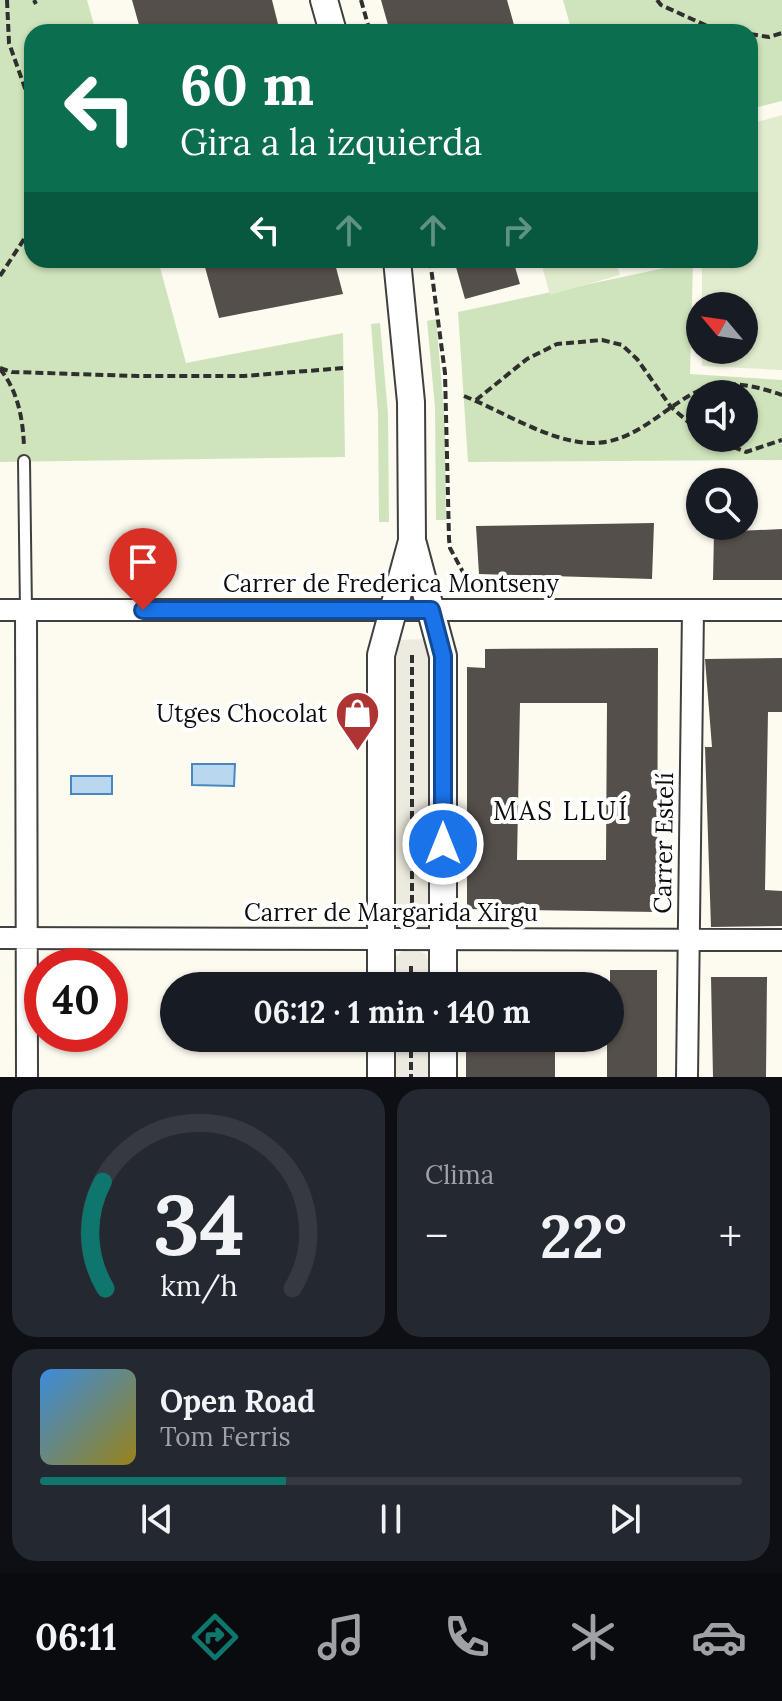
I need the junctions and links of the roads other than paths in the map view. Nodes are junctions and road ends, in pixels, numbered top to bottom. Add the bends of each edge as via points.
1 (324, 0) edge
2 (331, 24) edge
3 (398, 268) edge
4 (24, 461) road end
5 (412, 541) junction
6 (0, 610) edge
7 (26, 610) junction
8 (393, 610) junction
9 (431, 610) junction
10 (693, 610) junction
11 (782, 610) edge
12 (0, 938) edge
13 (27, 938) junction
14 (381, 939) junction
15 (443, 939) junction
16 (689, 940) junction
17 (782, 940) edge
18 (389, 972) edge
19 (434, 972) edge
20 (381, 1052) edge
21 (443, 1052) edge
22 (27, 1077) edge
23 (381, 1077) edge
24 (443, 1077) edge
25 (687, 1077) edge

1 - 2 street
3 - 5 street via 411,402
4 - 7 lane
5 - 8 street
5 - 9 street
6 - 7 street, Carrer de Frederica Montseny
7 - 8 street, Carrer de Frederica Montseny
7 - 13 street
8 - 9 street, Carrer de Frederica Montseny
8 - 14 street via 381,655
9 - 10 street, Carrer de Frederica Montseny
9 - 15 street via 443,656
10 - 11 street, Carrer de Frederica Montseny
10 - 16 street, Carrer Estelí
12 - 13 street, Carrer de Margarida Xirgu
13 - 14 street, Carrer de Margarida Xirgu
13 - 22 street
14 - 15 street, Carrer de Margarida Xirgu
14 - 18 street
15 - 16 street, Carrer de Margarida Xirgu
15 - 19 street
16 - 17 street, Carrer de Margarida Xirgu
16 - 25 street, Carrer Estelí
20 - 23 street
21 - 24 street

